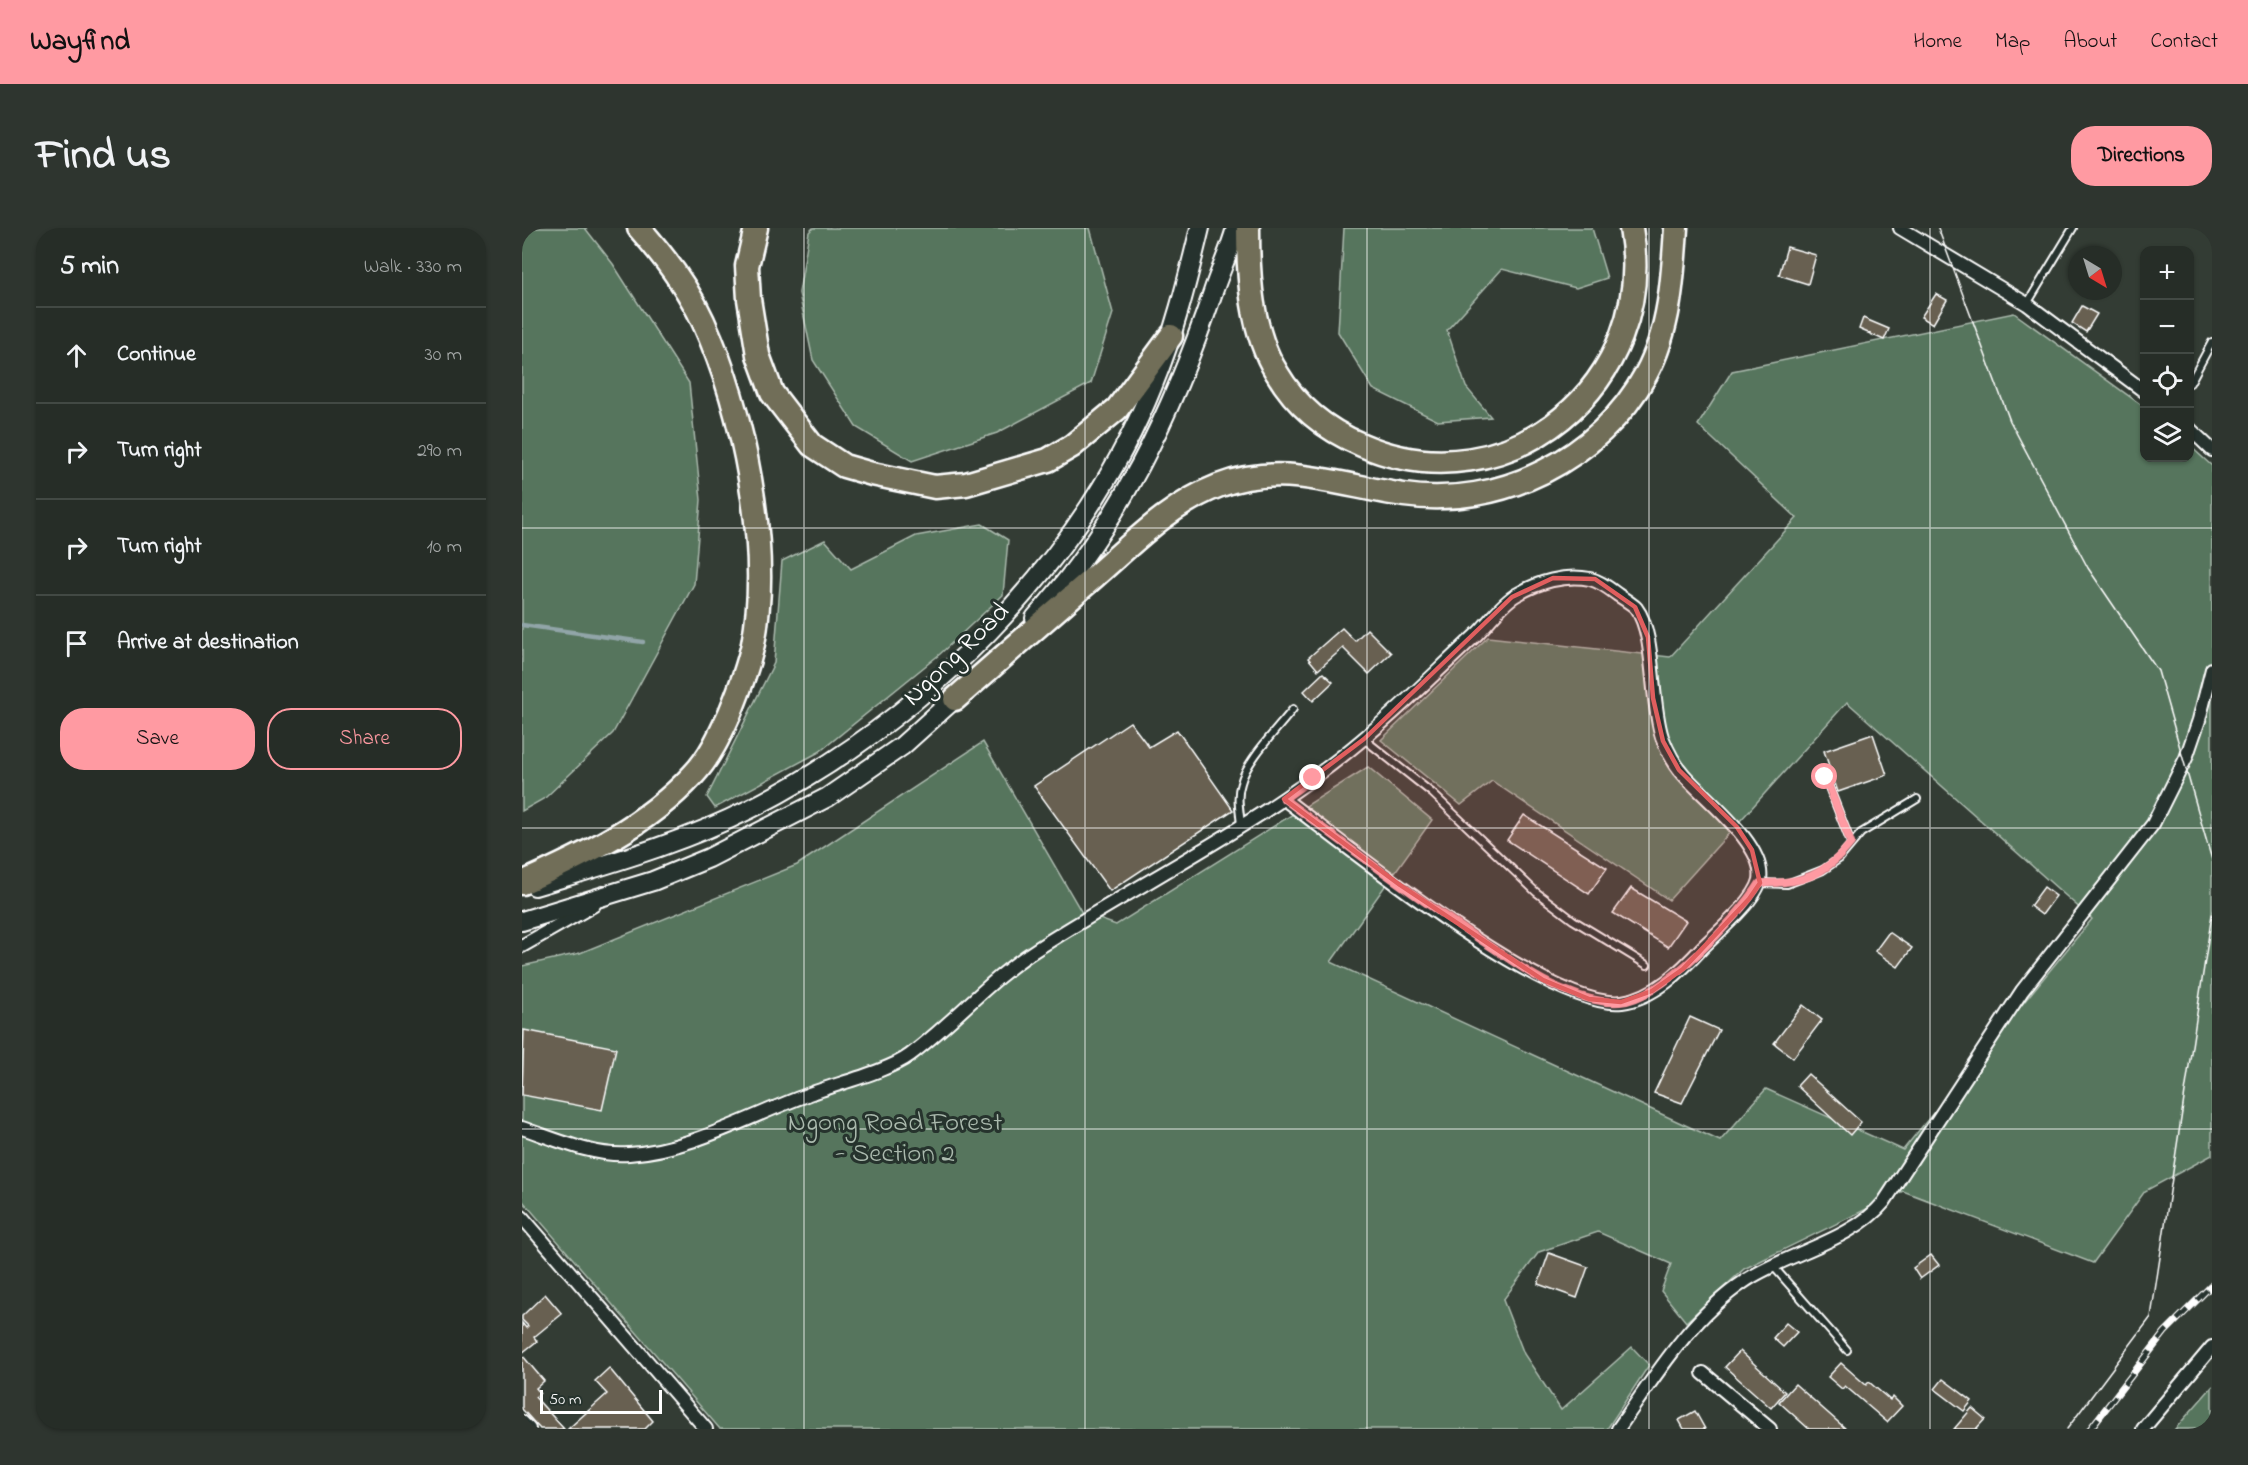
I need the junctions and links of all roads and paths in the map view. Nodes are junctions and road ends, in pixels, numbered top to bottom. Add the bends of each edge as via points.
1 (639, 228) edge
2 (756, 228) edge
3 (1200, 228) edge
4 (1236, 228) edge
5 (1248, 228) edge
6 (1631, 228) edge
7 (1676, 228) edge
8 (1900, 228) edge
9 (2073, 228) edge
10 (2027, 304) junction
11 (1171, 336) junction
12 (2212, 342) edge
13 (2194, 376) edge
14 (2140, 387) edge
15 (2194, 433) edge
16 (2212, 450) edge
17 (2212, 669) edge
18 (955, 699) junction
19 (1293, 709) dead end
20 (1364, 739) junction
21 (1825, 777) dead end
22 (1284, 799) junction
23 (1917, 799) dead end
24 (1241, 826) junction
25 (1851, 843) junction
26 (522, 883) edge
27 (1760, 883) junction
28 (522, 890) edge
29 (611, 895) junction
30 (522, 921) edge
31 (522, 946) edge
32 (1647, 965) dead end
33 (522, 1128) edge
34 (522, 1217) edge
35 (1772, 1265) junction
36 (2212, 1347) edge
37 (1847, 1350) dead end
38 (1703, 1373) dead end
39 (522, 1422) edge
40 (529, 1429) edge
41 (705, 1429) edge
42 (1618, 1429) edge
43 (1770, 1429) edge
44 (2143, 1429) edge

1 - 26 highway via 677,277 702,319 722,367 756,517 758,583 753,643 739,691 718,740 694,774 656,808 615,836 571,862
2 - 11 highway via 747,266 748,298 758,355 772,393 812,445 844,466 872,474 935,487 966,484 1048,460 1072,446 1117,408
3 - 11 main road, Ngong Road
4 - 18 main road, Ngong Road via 1170,406 1151,448 1100,534 1076,571
5 - 6 highway via 1248,265 1256,314 1275,372 1295,399 1315,419 1343,437 1408,460 1439,462 1503,452 1527,441 1548,430 1589,393 1622,339 1632,307 1635,274
7 - 18 highway via 1673,289 1646,373 1624,406 1573,454 1532,478 1466,496 1407,496 1302,474 1255,476 1219,485 1152,525
8 - 10 street
9 - 10 lane
10 - 14 street
11 - 28 main road, Ngong Road via 1128,435 1073,529 972,650 927,690 839,757 748,810 702,830
12 - 13 lane
15 - 16 street
17 - 35 street via 2186,758 2153,824 2022,991 1884,1202 1856,1225
18 - 29 main road, Ngong Road via 902,746 828,796 709,858
19 - 24 lane via 1240,782
20 - 22 street
20 - 27 street via 1512,597 1553,578 1595,579 1635,607 1648,637 1653,698 1663,741 1679,770 1737,827 1760,870
20 - 32 lane via 1432,793 1536,892 1573,920
21 - 25 lane
22 - 24 street
22 - 27 street via 1429,906 1543,980 1589,999 1621,1002 1652,991 1683,969
23 - 25 lane
24 - 33 street via 1032,952 904,1059 660,1150 624,1155 602,1152
25 - 27 lane via 1839,859 1806,878 1787,884
29 - 30 main road, Ngong Road
29 - 31 street
34 - 41 street
35 - 37 lane
35 - 42 street via 1730,1292 1680,1342
36 - 44 street
38 - 43 street
39 - 40 street

